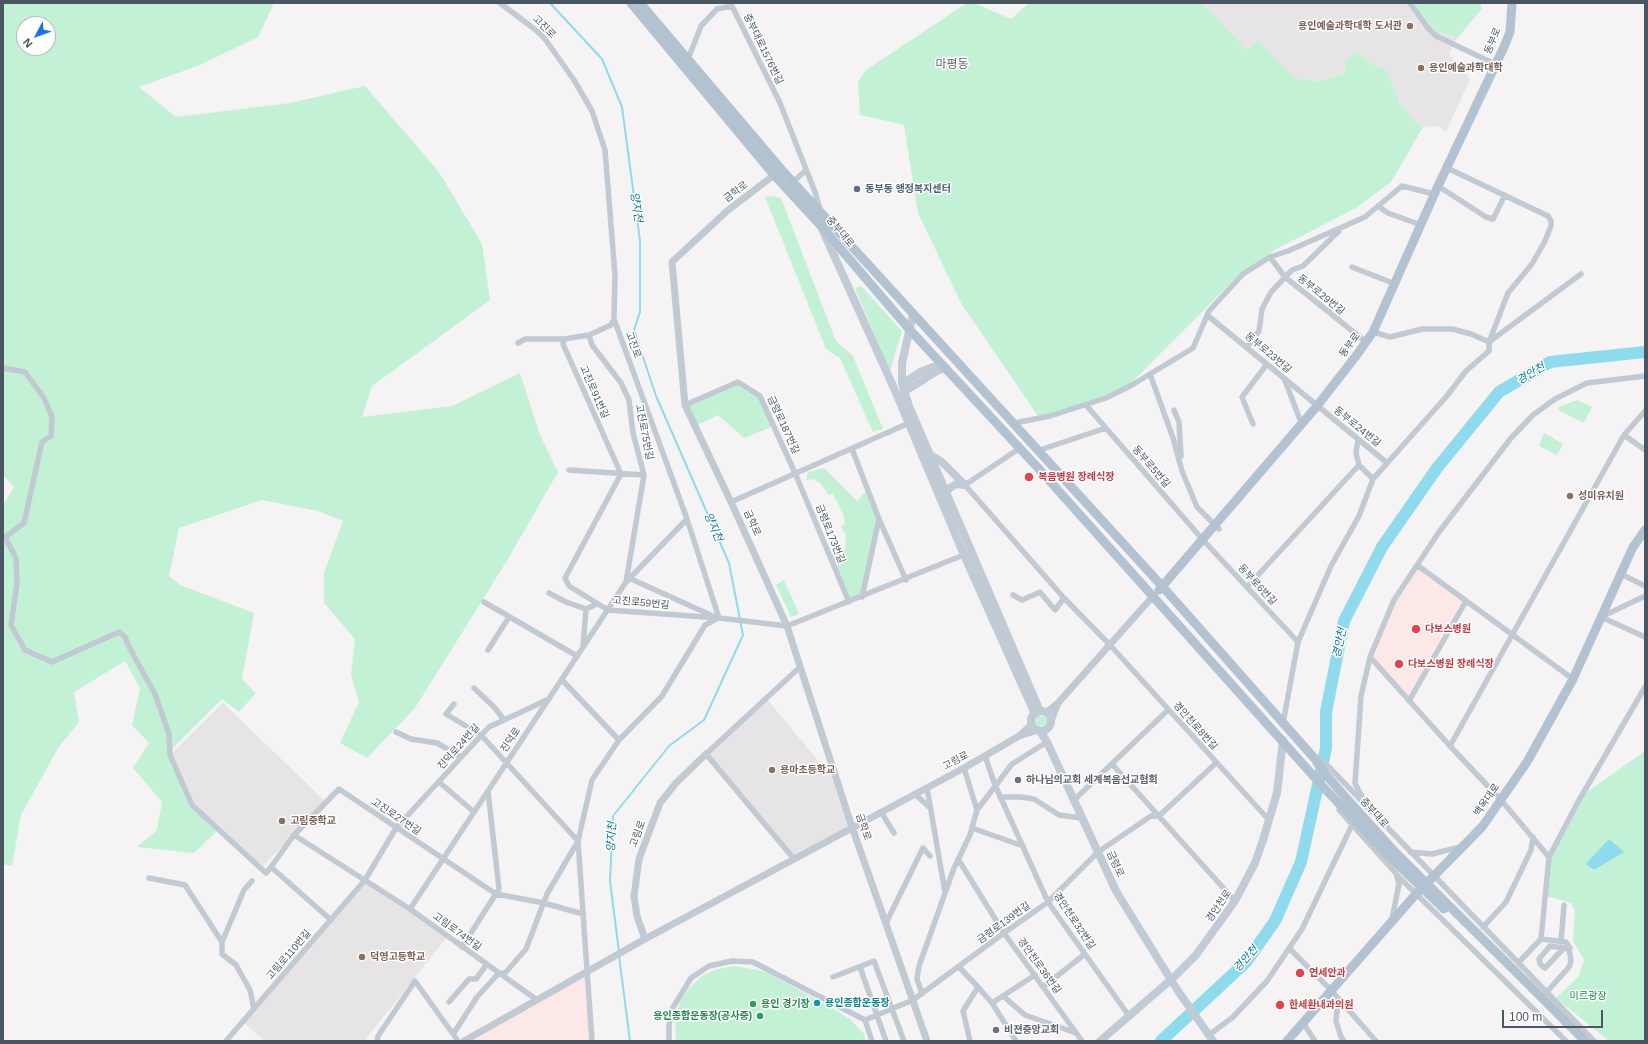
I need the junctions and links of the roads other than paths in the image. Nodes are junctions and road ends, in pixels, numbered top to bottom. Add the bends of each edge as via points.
1 (500, 3) edge
2 (631, 3) edge
3 (640, 3) edge
4 (1410, 3) edge
5 (1505, 3) edge
6 (1512, 3) edge
7 (731, 5) edge
8 (688, 59) junction
9 (1495, 64) junction
10 (1447, 168) junction
11 (806, 170) junction
12 (778, 172) junction
13 (793, 182) junction
14 (1436, 190) junction
15 (1506, 195) junction
16 (1378, 206) junction
17 (821, 213) junction
18 (1421, 225) junction
19 (821, 226) junction
20 (1342, 229) junction
21 (1270, 257) junction
22 (1352, 268) dead end
23 (1581, 274) dead end
24 (1285, 277) junction
25 (1395, 284) junction
26 (913, 314) junction
27 (1207, 315) junction
28 (614, 319) junction
29 (910, 330) junction
30 (1373, 332) junction
31 (589, 336) junction
32 (564, 339) junction
33 (1366, 342) junction
34 (1489, 342) junction
35 (518, 343) dead end
36 (1247, 347) junction
37 (1268, 364) junction
38 (3, 368) edge
39 (945, 368) junction
40 (1150, 374) junction
41 (1645, 376) edge
42 (1284, 378) junction
43 (903, 388) junction
44 (685, 405) junction
45 (1086, 405) junction
46 (1317, 406) junction
47 (1174, 410) dead end
48 (1645, 411) edge
49 (909, 423) junction
50 (1015, 423) junction
51 (1253, 424) dead end
52 (1302, 424) junction
53 (1106, 428) junction
54 (1624, 435) junction
55 (1358, 440) junction
56 (1020, 448) junction
57 (852, 449) junction
58 (1040, 450) junction
59 (1645, 450) edge
60 (930, 455) junction
61 (1386, 462) junction
62 (1359, 465) junction
63 (569, 470) dead end
64 (1182, 471) junction
65 (795, 473) junction
66 (621, 474) junction
67 (644, 475) junction
68 (1373, 479) junction
69 (965, 485) junction
70 (946, 492) junction
71 (731, 502) junction
72 (687, 519) junction
73 (879, 519) junction
74 (1217, 527) junction
75 (1645, 530) edge
76 (1203, 540) junction
77 (968, 554) junction
78 (1417, 565) junction
79 (1621, 574) junction
80 (628, 580) junction
81 (906, 580) junction
82 (1162, 586) junction
83 (1645, 586) edge
84 (1247, 587) junction
85 (549, 593) dead end
86 (1012, 595) dead end
87 (1154, 595) junction
88 (1645, 596) edge
89 (862, 597) junction
90 (1064, 598) junction
91 (1466, 601) junction
92 (484, 602) dead end
93 (849, 602) junction
94 (598, 604) junction
95 (586, 609) junction
96 (608, 610) junction
97 (509, 617) junction
98 (1601, 618) junction
99 (721, 619) junction
100 (787, 626) junction
101 (1513, 635) junction
102 (1645, 637) edge
103 (1298, 642) junction
104 (1110, 645) junction
105 (583, 648) junction
106 (488, 650) dead end
107 (577, 656) junction
108 (1370, 657) junction
109 (800, 667) junction
110 (1573, 679) junction
111 (562, 680) junction
112 (1645, 687) edge
113 (474, 688) dead end
114 (549, 698) junction
115 (1409, 701) junction
116 (1058, 703) junction
117 (454, 704) dead end
118 (1168, 710) junction
119 (1040, 713) junction
120 (504, 720) junction
121 (1050, 723) junction
122 (1283, 723) junction
123 (1032, 724) junction
124 (1039, 731) junction
125 (396, 732) dead end
126 (481, 735) junction
127 (1019, 736) junction
128 (619, 740) junction
129 (1047, 742) junction
130 (1286, 744) junction
131 (1450, 746) junction
132 (706, 754) junction
133 (985, 756) junction
134 (461, 757) junction
135 (1216, 763) junction
136 (506, 764) junction
137 (1112, 764) junction
138 (964, 768) junction
139 (439, 782) junction
140 (995, 785) junction
141 (927, 788) junction
142 (488, 792) junction
143 (916, 794) junction
144 (1000, 797) junction
145 (1074, 800) junction
146 (1501, 800) junction
147 (1347, 804) junction
148 (930, 807) junction
149 (1367, 807) junction
150 (977, 810) junction
151 (474, 812) junction
152 (881, 812) junction
153 (1159, 816) junction
154 (1081, 818) junction
155 (1268, 819) junction
156 (1352, 825) junction
157 (852, 827) junction
158 (396, 828) junction
159 (972, 828) junction
160 (894, 833) dead end
161 (294, 835) junction
162 (1533, 837) junction
163 (578, 841) junction
164 (1463, 846) junction
165 (1024, 849) junction
166 (1098, 852) junction
167 (1410, 852) junction
168 (930, 856) dead end
169 (1549, 857) junction
170 (443, 859) junction
171 (794, 859) junction
172 (958, 859) junction
173 (271, 867) junction
174 (1396, 874) junction
175 (1433, 876) junction
176 (149, 878) dead end
177 (366, 880) junction
178 (252, 881) dead end
179 (946, 893) junction
180 (496, 894) junction
181 (1416, 894) junction
182 (1048, 902) junction
183 (1235, 902) junction
184 (544, 903) junction
185 (1564, 905) dead end
186 (410, 909) junction
187 (583, 914) junction
188 (331, 920) junction
189 (1392, 921) junction
190 (886, 923) junction
191 (1483, 927) junction
192 (1004, 933) junction
193 (645, 939) junction
194 (1541, 939) junction
195 (222, 942) junction
196 (1561, 942) junction
197 (462, 946) junction
198 (1289, 948) junction
199 (1567, 949) junction
200 (1085, 954) junction
201 (1518, 963) junction
202 (486, 964) junction
203 (959, 966) junction
204 (860, 967) junction
205 (588, 972) junction
206 (501, 974) junction
207 (833, 976) dead end
208 (1035, 976) junction
209 (1171, 979) junction
210 (978, 987) junction
211 (1043, 987) junction
212 (1331, 990) junction
213 (1531, 990) junction
214 (1546, 993) junction
215 (922, 994) junction
216 (1003, 996) junction
217 (1338, 998) junction
218 (537, 1000) junction
219 (913, 1000) junction
220 (449, 1002) dead end
221 (992, 1003) junction
222 (893, 1008) junction
223 (254, 1009) junction
224 (876, 1014) junction
225 (1129, 1016) junction
226 (865, 1020) junction
227 (1303, 1023) junction
228 (454, 1033) junction
229 (1076, 1033) junction
230 (1211, 1039) edge
231 (226, 1041) edge
232 (377, 1041) edge
233 (458, 1041) edge
234 (464, 1041) edge
235 (592, 1041) edge
236 (669, 1041) edge
237 (872, 1041) edge
238 (886, 1041) edge
239 (904, 1041) edge
240 (927, 1041) edge
241 (970, 1041) edge
242 (1016, 1041) edge
243 (1082, 1041) edge
244 (1100, 1041) edge
245 (1286, 1041) edge
246 (1315, 1041) edge
247 (1344, 1041) edge
248 (1376, 1041) edge
249 (1566, 1041) edge
250 (1579, 1041) edge
251 (1585, 1041) edge
252 (1594, 1041) edge

1 - 28 street, 고진로 via 545,39 592,111 606,165 615,275
2 - 12 main road, 중부대로
3 - 8 main road, 중부대로
4 - 9 street via 1436,36
5 - 9 main road, 동부로 via 1506,27
6 - 9 main road, 동부로 via 1510,32
7 - 8 street, 중부대로1576번길 via 717,8 701,26
7 - 11 street, 중부대로1576번길 via 780,103
8 - 12 main road, 중부대로
9 - 10 main road, 동부로
10 - 14 main road, 동부로
10 - 15 street
11 - 13 street
11 - 17 street, 중부대로1576번길
12 - 13 main road, 중부대로
12 - 19 main road, 중부대로
12 - 44 street, 금학로 via 727,211 672,262
13 - 17 main road, 중부대로
14 - 15 street via 1492,219
14 - 16 street via 1402,186
14 - 18 main road, 동부로
15 - 34 street via 1548,216 1551,226 1532,264 1508,293
16 - 18 street via 1388,213
16 - 20 street
17 - 26 main road, 중부대로
18 - 25 main road, 동부로
19 - 29 main road, 중부대로
19 - 49 main road
20 - 21 street
20 - 24 street via 1303,266 1292,270
21 - 24 street, 동부로29번길
21 - 27 street via 1244,274
22 - 25 street
23 - 34 street
24 - 33 street, 동부로29번길
24 - 36 street via 1271,292 1262,309 1259,330
25 - 30 main road, 동부로
26 - 29 main road
26 - 50 main road, 중부대로
27 - 36 street, 동부로23번길
27 - 40 street via 1193,348
28 - 31 street via 611,325
28 - 72 street, 고진로
29 - 39 main road, 중부대로
29 - 43 main road via 902,363
30 - 33 main road, 동부로
30 - 34 street via 1390,337 1422,329 1452,329
31 - 32 street
31 - 67 street, 고진로75번길 via 592,345 622,383 629,400 633,433
32 - 35 street via 525,339
32 - 66 street, 고진로91번길 via 563,344
33 - 46 main road, 동부로
34 - 61 street via 1489,351 1466,371 1446,397
36 - 37 street, 동부로23번길
37 - 42 street, 동부로23번길
37 - 51 street via 1242,397
38 - 173 street via 25,372 44,398 52,417 51,436 42,442 24,523 5,537 16,558 17,583 11,625 25,650 52,662 119,632 125,637 155,694 169,734 170,755 192,805 266,873
39 - 43 main road
39 - 56 main road, 중부대로
40 - 45 street via 1106,398
40 - 64 street
41 - 78 street via 1587,383 1555,399 1533,415 1511,438
42 - 46 street, 동부로23번길
42 - 52 street
43 - 60 main road
44 - 65 street, 금령로187번길 via 738,382 760,396
44 - 71 street, 금학로
45 - 50 street
45 - 53 street, 동부로5번길
46 - 52 main road, 동부로
46 - 55 street, 동부로24번길
47 - 64 street via 1179,422
48 - 54 street
49 - 57 street
49 - 77 main road
50 - 58 main road, 중부대로
52 - 74 main road, 동부로
53 - 58 street
53 - 76 street, 동부로5번길
54 - 59 street
54 - 101 street
55 - 61 street, 동부로24번길
55 - 62 street via 1356,453
56 - 69 street
56 - 87 main road, 중부대로
57 - 65 street
57 - 73 street
58 - 82 main road, 중부대로
60 - 69 main road via 942,462
60 - 70 main road
61 - 68 street
62 - 68 street
62 - 84 street
63 - 66 street, 고진로75번길
64 - 74 street via 1197,507
65 - 71 street
65 - 93 street, 금령로173번길
66 - 67 street, 고진로75번길
66 - 94 street, 고진로59번길 via 565,578 569,586
67 - 80 street, 진덕로
68 - 103 street via 1359,516 1331,566
69 - 70 main road via 956,484
69 - 90 street, 경안천로8번길
70 - 77 main road
71 - 100 street, 금학로
72 - 80 street, 진덕로
72 - 99 street, 고진로
73 - 81 street
73 - 89 street
74 - 76 main road, 동부로
75 - 79 main road, 백옥대로 via 1633,547
76 - 82 main road, 동부로
76 - 84 street, 동부로6번길
77 - 81 street
77 - 119 main road
78 - 91 street
78 - 108 street via 1394,600
79 - 83 street
79 - 98 main road, 백옥대로
80 - 96 street, 진덕로
80 - 99 street
81 - 89 street
82 - 87 main road, 동부로
82 - 122 main road, 중부대로
84 - 103 street, 동부로6번길
85 - 95 street
86 - 90 street via 1022,600 1040,592 1055,610
87 - 104 street
87 - 130 main road, 중부대로
88 - 98 street
89 - 93 street
90 - 104 street, 경안천로8번길
91 - 101 street
91 - 115 street
92 - 97 street
93 - 100 street
94 - 95 street
94 - 96 street, 고진로59번길
95 - 105 street
96 - 99 street, 고진로59번길
96 - 105 street, 진덕로
97 - 106 street
97 - 107 street
98 - 102 street
98 - 110 main road, 백옥대로
99 - 100 street, 고진로59번길
99 - 128 street via 705,625 662,696
100 - 109 street, 금학로
101 - 110 street
101 - 131 street
103 - 122 street
104 - 116 street
104 - 118 street, 경안천로8번길
105 - 107 street, 진덕로
107 - 111 street, 진덕로
108 - 115 street
108 - 149 street via 1361,696 1355,783
109 - 132 street, 고림로
109 - 157 street, 금학로
110 - 146 main road, 백옥대로 via 1527,762
111 - 114 street, 진덕로
111 - 128 street
112 - 169 street
113 - 120 street
114 - 120 street, 진덕로24번길
114 - 136 street, 진덕로
115 - 131 street
116 - 119 street
116 - 121 street
117 - 126 street via 446,714
118 - 135 street, 경안천로8번길
118 - 137 street
119 - 121 main road
119 - 123 main road via 1031,719
120 - 126 street, 진덕로24번길 via 489,727
121 - 124 main road via 1046,729
121 - 129 main road
122 - 147 main road, 중부대로 via 1315,759
123 - 124 main road
123 - 127 street, 고림로
124 - 127 street, 고림로
124 - 129 main road, 금령로
125 - 134 street via 437,743
126 - 134 street, 진덕로24번길
126 - 136 street
127 - 133 street, 고림로
128 - 163 street via 592,780
129 - 140 street via 1012,764
129 - 145 main road, 금령로
130 - 147 main road, 중부대로 via 1326,790
130 - 155 main road, 경안천로 via 1277,793
131 - 146 street
132 - 171 street
132 - 193 street, 고림로 via 676,783 660,803 639,859 634,896
133 - 138 street, 고림로
133 - 140 street, 경안천로32번길
134 - 139 street, 진덕로24번길
135 - 153 street
135 - 155 street, 경안천로8번길
136 - 142 street, 진덕로
136 - 163 street
137 - 145 street
137 - 153 street
138 - 141 street, 고림로
138 - 150 street
139 - 151 street
139 - 158 street, 진덕로24번길
140 - 144 street, 경안천로32번길
140 - 150 street
141 - 143 street, 고림로
141 - 148 street
142 - 151 street, 진덕로
142 - 180 street via 499,889
143 - 148 street
143 - 152 street, 고림로
144 - 154 street via 1034,799 1059,815
144 - 165 street, 경안천로32번길
145 - 154 main road, 금령로
146 - 162 street
146 - 164 main road, 백옥대로 via 1482,827
147 - 149 street
147 - 156 street
147 - 213 main road, 중부대로, bridge via 1393,854
148 - 179 street
149 - 167 street
150 - 159 street
151 - 170 street, 진덕로
152 - 157 street, 고림로
152 - 160 street
153 - 166 street, 금령로139번길 via 1151,816
153 - 183 street
154 - 166 main road, 금령로
155 - 183 main road, 경안천로 via 1264,840 1255,863
156 - 174 street
156 - 198 street via 1302,929
157 - 171 street, 고림로
157 - 190 street, 금학로
158 - 161 street, 고진로27번길 via 338,789
158 - 170 street, 고진로27번길
158 - 177 street
159 - 165 street via 1023,846
159 - 172 street
161 - 173 street
161 - 177 street, 고림로74번길
162 - 169 street
162 - 191 street via 1531,850 1506,902
163 - 184 street
163 - 187 street
164 - 167 street via 1432,854
164 - 175 main road, 백옥대로
165 - 182 street, 경안천로32번길
166 - 182 street, 금령로139번길
166 - 209 main road, 금령로 via 1116,891
167 - 175 street
168 - 190 street via 923,848
169 - 194 street
170 - 180 street, 고진로27번길
170 - 186 street, 진덕로
171 - 193 street, 고림로
172 - 179 street
172 - 192 street, 경안천로36번길
173 - 188 street
174 - 181 street
174 - 189 street via 1399,884
175 - 181 main road, 백옥대로
175 - 191 street
176 - 195 street via 185,885
177 - 186 street, 고림로74번길
177 - 188 street, 고림로110번길
178 - 195 street via 244,890
179 - 215 street via 919,966 917,979
180 - 184 street
180 - 197 street
181 - 189 main road, 백옥대로
181 - 249 street
182 - 192 street, 금령로139번길
182 - 200 street, 경안천로32번길
183 - 209 main road, 경안천로 via 1196,956
184 - 187 street
184 - 206 street via 526,949 506,972
185 - 196 street
186 - 197 street, 고림로74번길
187 - 205 street
188 - 223 street, 고림로110번길
189 - 212 main road, 백옥대로
190 - 219 street, 금학로
191 - 201 street
192 - 203 street, 금령로139번길
192 - 208 street, 경안천로36번길
193 - 205 street, 고림로
194 - 196 street
194 - 201 street
195 - 223 street via 222,954 236,966 250,990
196 - 199 street via 1568,943 1570,948
197 - 202 street, 고림로74번길
198 - 212 street
198 - 230 street via 1266,981
199 - 199 street via 1550,946 1539,957 1540,964 1545,968
199 - 214 street via 1571,961 1569,967
200 - 211 street
200 - 225 street, 경안천로32번길
201 - 214 street
202 - 206 street, 고림로74번길
202 - 220 street via 476,979 469,979
203 - 210 street
203 - 215 street, 금령로139번길
204 - 207 street
204 - 222 street via 874,961
204 - 224 street
205 - 218 street, 고림로
205 - 235 street
206 - 218 street, 고림로74번길
206 - 228 street via 497,975 477,997
208 - 211 street, 경안천로36번길
208 - 216 street
209 - 225 main road, 경안천로
209 - 230 main road, 금령로
210 - 221 street
210 - 241 street via 963,1011
211 - 229 street, 경안천로36번길
212 - 217 street
212 - 227 main road, 백옥대로
213 - 250 main road, 중부대로
213 - 251 main road, 중부대로
214 - 252 street
215 - 219 street, 금령로139번길
216 - 221 street
216 - 229 street via 1025,1015
217 - 247 street via 1336,1021
217 - 248 street
218 - 234 street, 고림로
219 - 222 street, 금령로139번길
219 - 240 street, 금학로
221 - 242 street
222 - 224 street, 금령로139번길
222 - 239 street
223 - 231 street, 고림로110번길
224 - 226 street, 금령로139번길
224 - 238 street
225 - 244 main road, 경안천로
226 - 236 street via 753,962 732,961 709,966 691,978 672,1009
226 - 237 street
227 - 245 main road, 백옥대로
227 - 246 street
228 - 232 street via 415,981
228 - 233 street
229 - 243 street, 경안천로36번길

